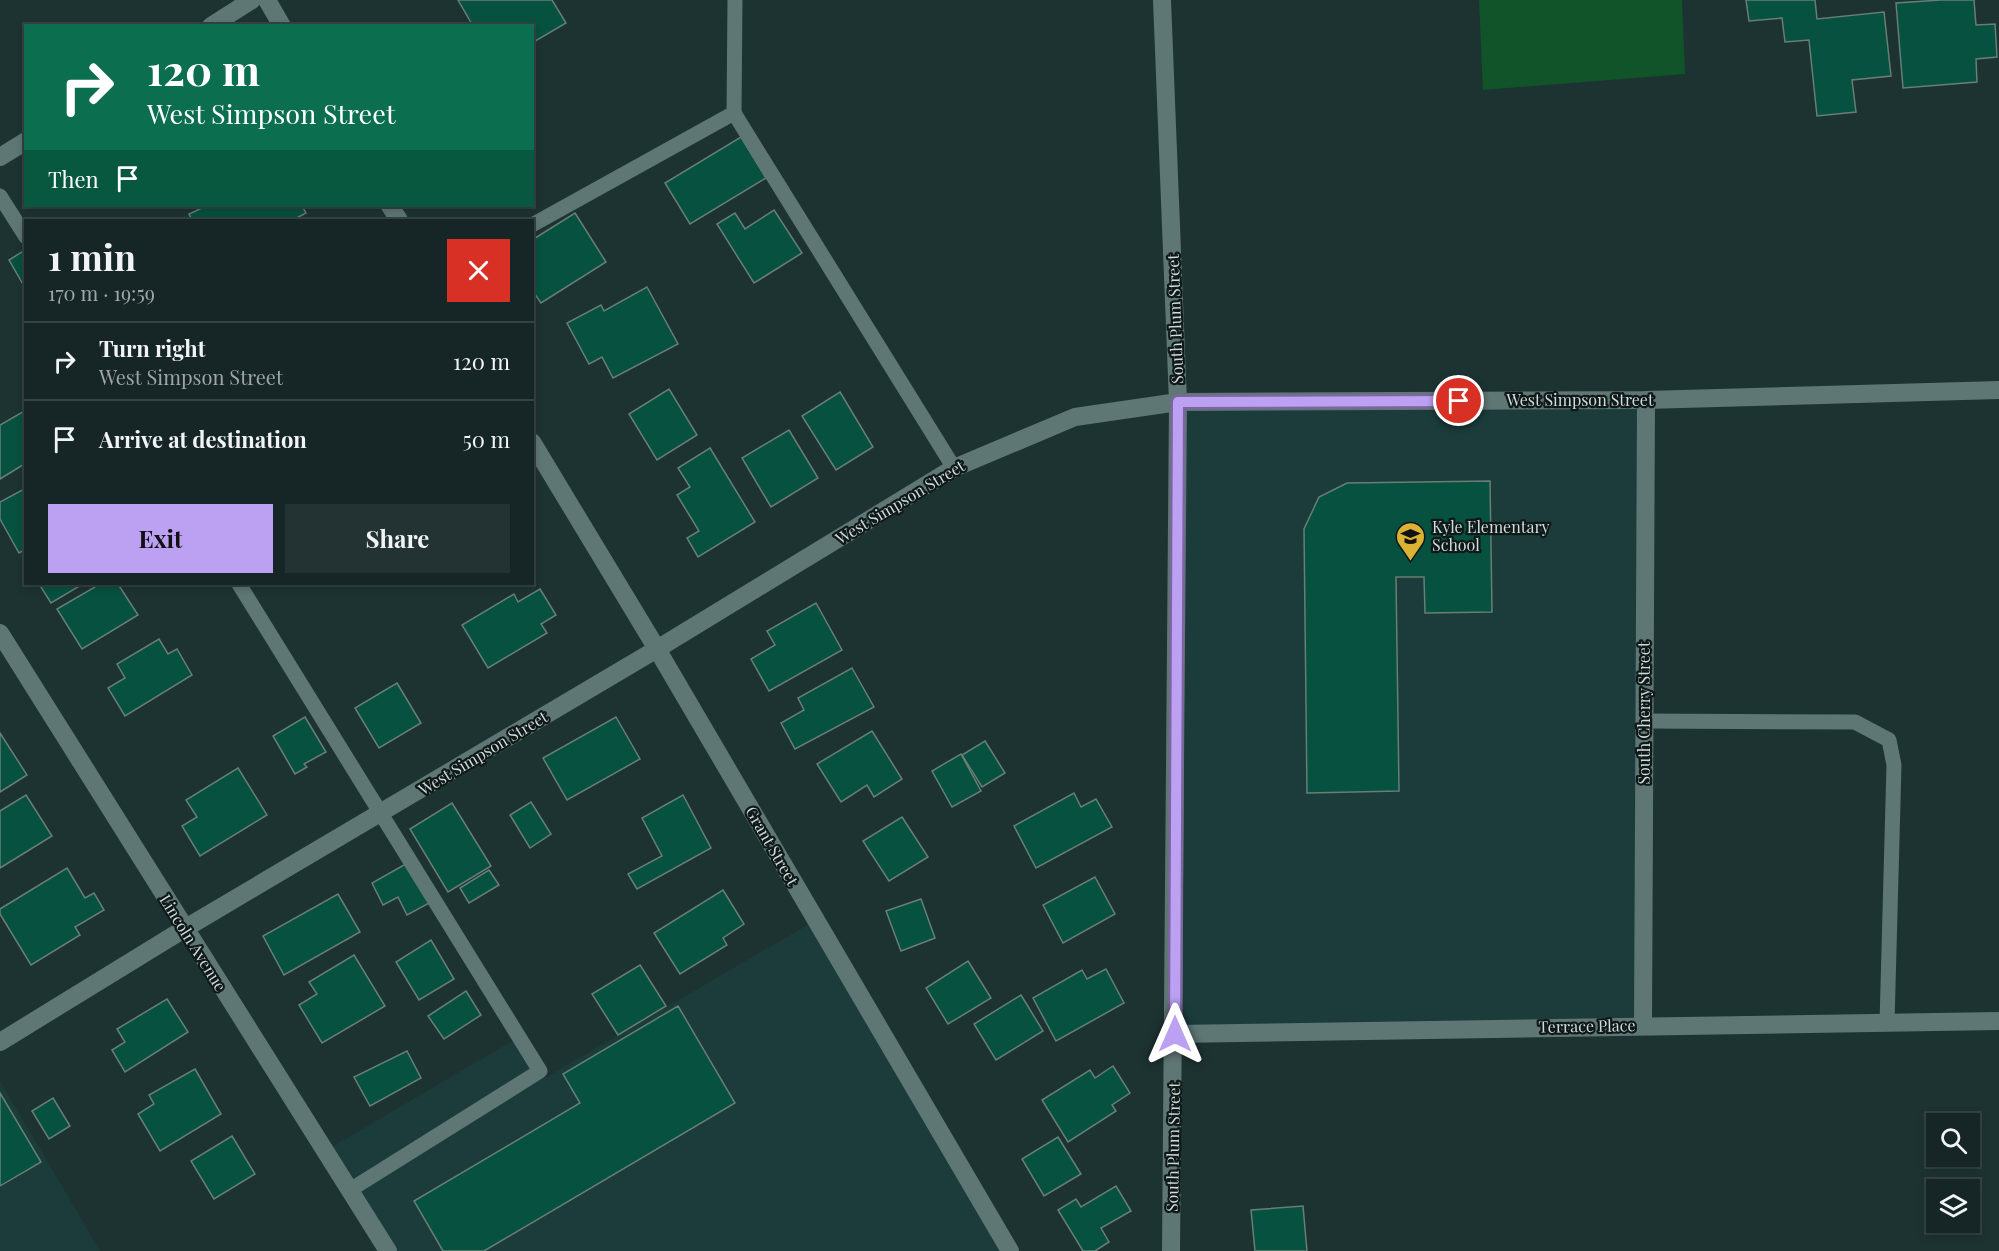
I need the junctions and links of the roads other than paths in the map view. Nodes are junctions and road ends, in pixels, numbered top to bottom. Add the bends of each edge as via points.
1 (252, 0) edge
2 (267, 0) edge
3 (735, 0) edge
4 (1162, 0) edge
5 (214, 24) edge
6 (281, 24) edge
7 (734, 113) junction
8 (24, 142) edge
9 (0, 157) edge
10 (0, 195) edge
11 (534, 224) edge
12 (24, 234) edge
13 (1999, 390) edge
14 (1646, 400) junction
15 (1178, 402) junction
16 (534, 445) edge
17 (954, 468) junction
18 (240, 585) edge
19 (0, 633) edge
20 (657, 649) junction
21 (1644, 721) junction
22 (381, 814) junction
23 (184, 929) junction
24 (1999, 1021) edge
25 (1887, 1023) junction
26 (1643, 1025) junction
27 (1175, 1034) junction
28 (0, 1042) edge
29 (350, 1190) junction
30 (388, 1251) edge
31 (1010, 1251) edge
32 (1171, 1251) edge

1 - 5 street
2 - 6 street
3 - 7 lane
4 - 15 street, South Plum Street
7 - 11 lane
7 - 17 lane
8 - 9 street
10 - 12 lane
13 - 14 street, West Simpson Street
14 - 15 street, West Simpson Street
14 - 21 street, South Cherry Street
15 - 17 street, West Simpson Street via 1075,417
15 - 27 street, South Plum Street
16 - 20 street, Grant Street
17 - 20 street, West Simpson Street
18 - 22 lane
19 - 23 street, Lincoln Avenue
20 - 22 street, West Simpson Street
20 - 31 street, Grant Street
21 - 25 lane via 1855,722 1889,740 1894,765
21 - 26 street, South Cherry Street
22 - 23 street, West Simpson Street
22 - 29 lane via 540,1071
23 - 28 street, West Simpson Street
23 - 29 street, Lincoln Avenue
24 - 25 street, Terrace Place
25 - 26 street, Terrace Place
26 - 27 street, Terrace Place
27 - 32 street, South Plum Street
29 - 30 street, Lincoln Avenue

